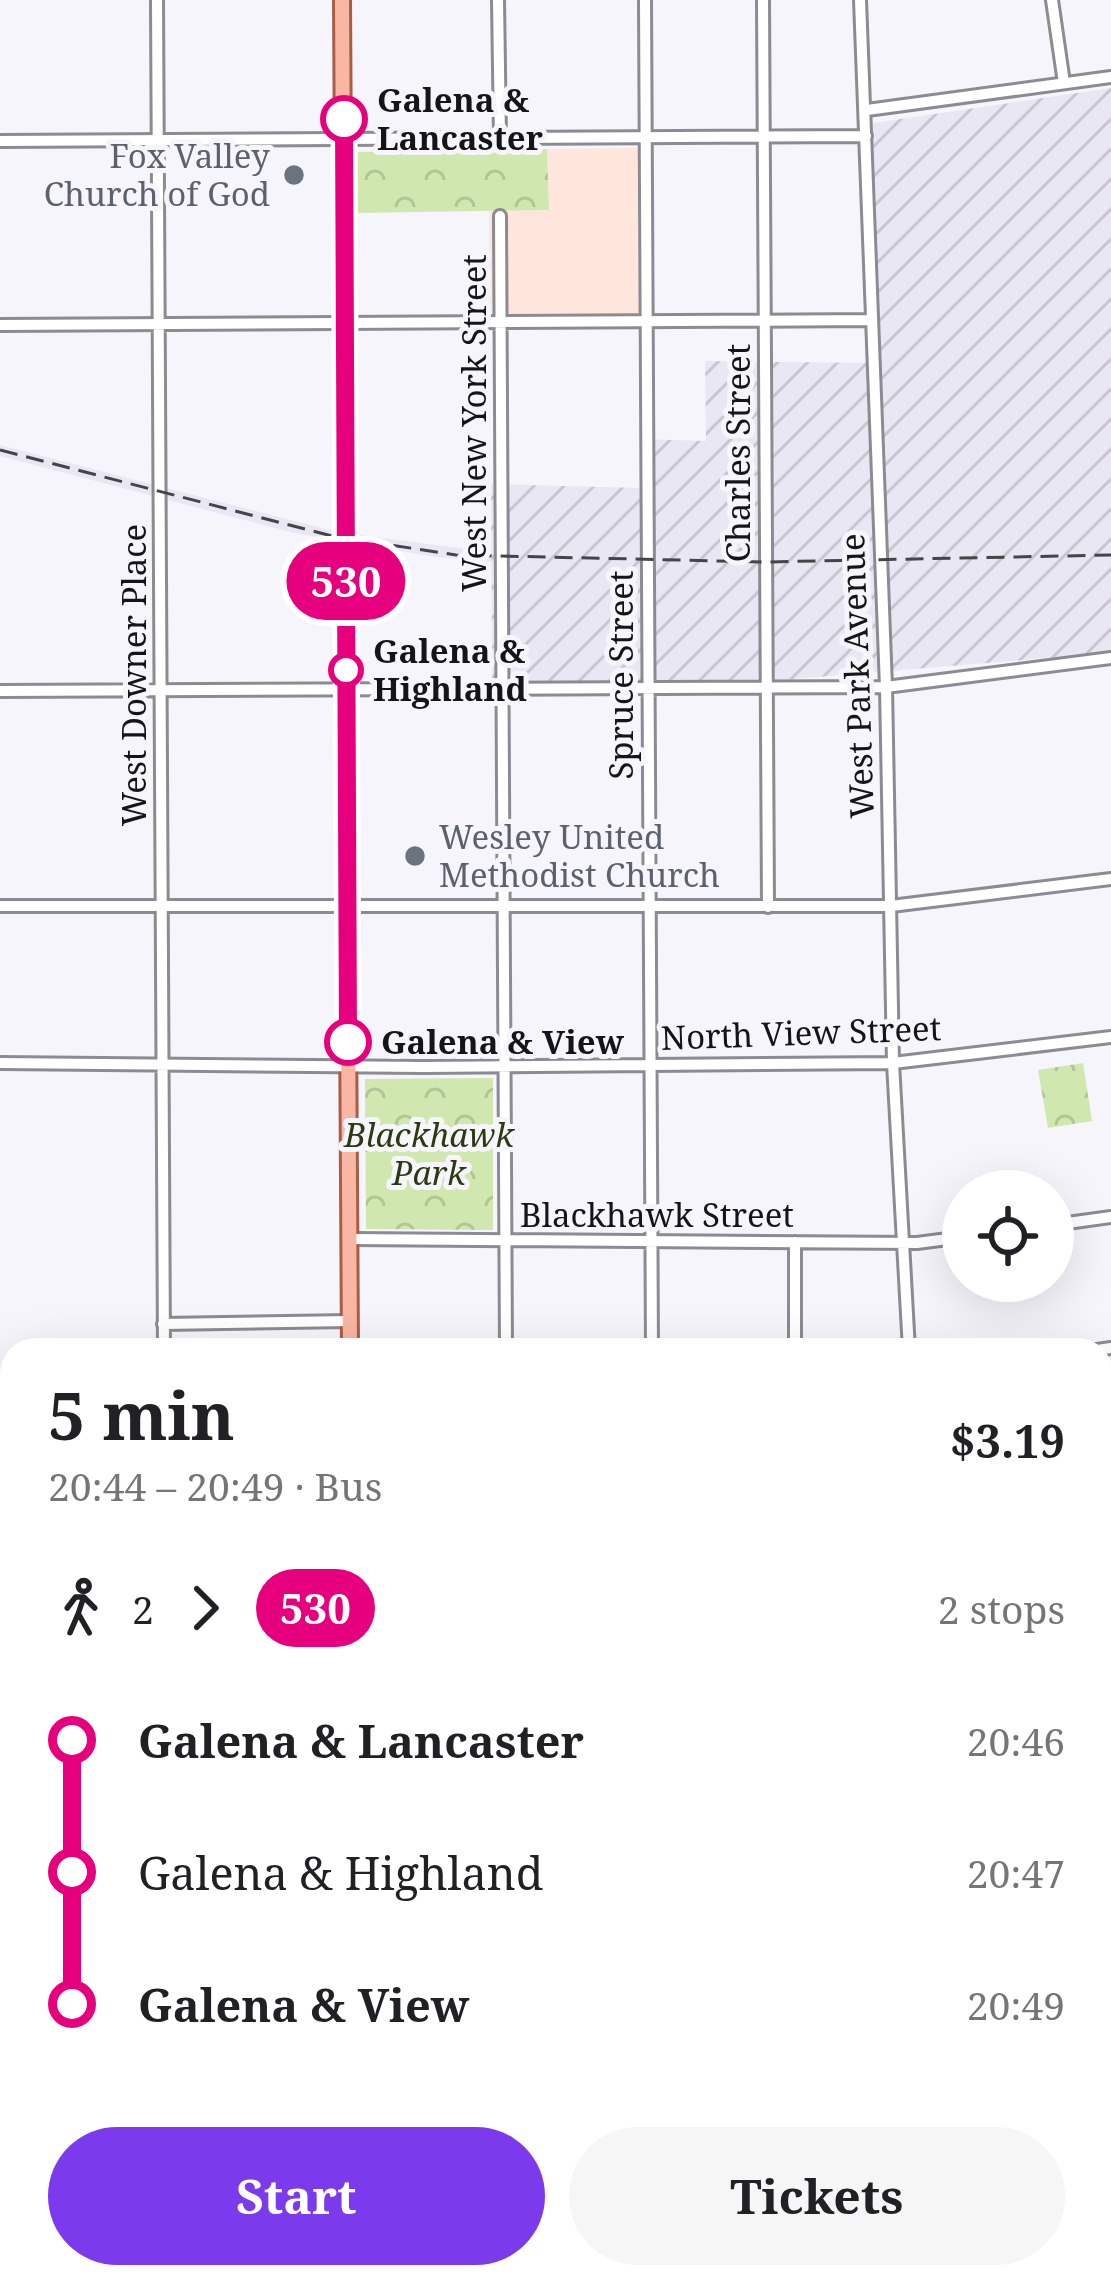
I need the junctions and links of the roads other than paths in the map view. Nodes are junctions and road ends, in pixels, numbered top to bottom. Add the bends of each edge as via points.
1 (157, 0) edge
2 (342, 0) edge
3 (498, 0) edge
4 (644, 0) edge
5 (764, 0) edge
6 (860, 0) edge
7 (1052, 0) edge
8 (1111, 77) edge
9 (1064, 82) junction
10 (867, 110) junction
11 (645, 136) junction
12 (866, 136) junction
13 (500, 137) junction
14 (764, 137) junction
15 (344, 139) junction
16 (0, 141) edge
17 (158, 141) junction
18 (500, 216) dead end
19 (871, 320) junction
20 (765, 321) junction
21 (501, 322) junction
22 (646, 322) junction
23 (345, 324) junction
24 (0, 325) edge
25 (159, 325) junction
26 (1111, 658) edge
27 (886, 687) junction
28 (346, 688) junction
29 (502, 688) junction
30 (647, 688) junction
31 (766, 688) junction
32 (160, 689) junction
33 (0, 691) edge
34 (1111, 879) edge
35 (0, 906) edge
36 (161, 906) junction
37 (891, 906) junction
38 (503, 907) junction
39 (648, 907) junction
40 (768, 907) junction
41 (349, 908) junction
42 (1111, 1037) edge
43 (0, 1063) edge
44 (162, 1063) junction
45 (893, 1063) junction
46 (505, 1066) junction
47 (650, 1066) junction
48 (348, 1067) junction
49 (1111, 1217) edge
50 (1074, 1222) edge
51 (350, 1239) junction
52 (942, 1239) edge
53 (651, 1241) junction
54 (506, 1242) junction
55 (795, 1242) junction
56 (903, 1243) junction
57 (350, 1321) junction
58 (164, 1324) junction
59 (164, 1338) edge
60 (350, 1338) edge
61 (506, 1338) edge
62 (652, 1338) edge
63 (795, 1338) edge
64 (908, 1338) edge

1 - 17 street, West Downer Place
2 - 15 main road
3 - 13 street
4 - 11 street, Spruce Street
5 - 14 street, Charles Street
6 - 10 street, West Park Avenue
7 - 9 street
8 - 9 street
9 - 10 street
10 - 12 street, West Park Avenue
11 - 13 street
11 - 14 street
11 - 22 street, Spruce Street
12 - 14 street
12 - 19 street, West Park Avenue
13 - 15 street
14 - 20 street, Charles Street
15 - 17 street
15 - 23 main road
16 - 17 street
17 - 25 street, West Downer Place
18 - 21 street, West New York Street
19 - 20 street
19 - 27 street, West Park Avenue
20 - 22 street
20 - 31 street, Charles Street
21 - 22 street
21 - 23 street
21 - 29 street, West New York Street
22 - 30 street, Spruce Street
23 - 25 street
23 - 28 main road
24 - 25 street
25 - 32 street, West Downer Place
26 - 27 street
27 - 31 street
27 - 37 street, West Park Avenue
28 - 29 street
28 - 32 street
28 - 41 main road
29 - 30 street
29 - 38 street, West New York Street
30 - 31 street
30 - 39 street, Spruce Street
31 - 40 street, Charles Street
32 - 33 street
32 - 36 street, West Downer Place
34 - 37 street
35 - 36 street
36 - 41 street
36 - 44 street, West Downer Place
37 - 40 street
37 - 45 street, West Park Avenue
38 - 39 street
38 - 41 street
38 - 46 street, West New York Street
39 - 40 street
39 - 47 street, Spruce Street
41 - 48 main road
42 - 45 street, North View Street
43 - 44 street, North View Street
44 - 48 street, North View Street
44 - 58 street, West Downer Place
45 - 47 street, North View Street
45 - 56 street, West Park Avenue
46 - 47 street, North View Street
46 - 48 street, North View Street
46 - 54 street, West New York Street
47 - 53 street, Spruce Street
48 - 51 main road
49 - 50 street
51 - 54 street, Blackhawk Street
51 - 57 main road
52 - 56 street, Blackhawk Street
53 - 54 street, Blackhawk Street
53 - 55 street, Blackhawk Street
53 - 62 street, Spruce Street
54 - 61 street, West New York Street
55 - 56 street, Blackhawk Street
55 - 63 street
56 - 64 street, West Park Avenue
57 - 58 street
57 - 60 main road
58 - 59 street, West Downer Place

